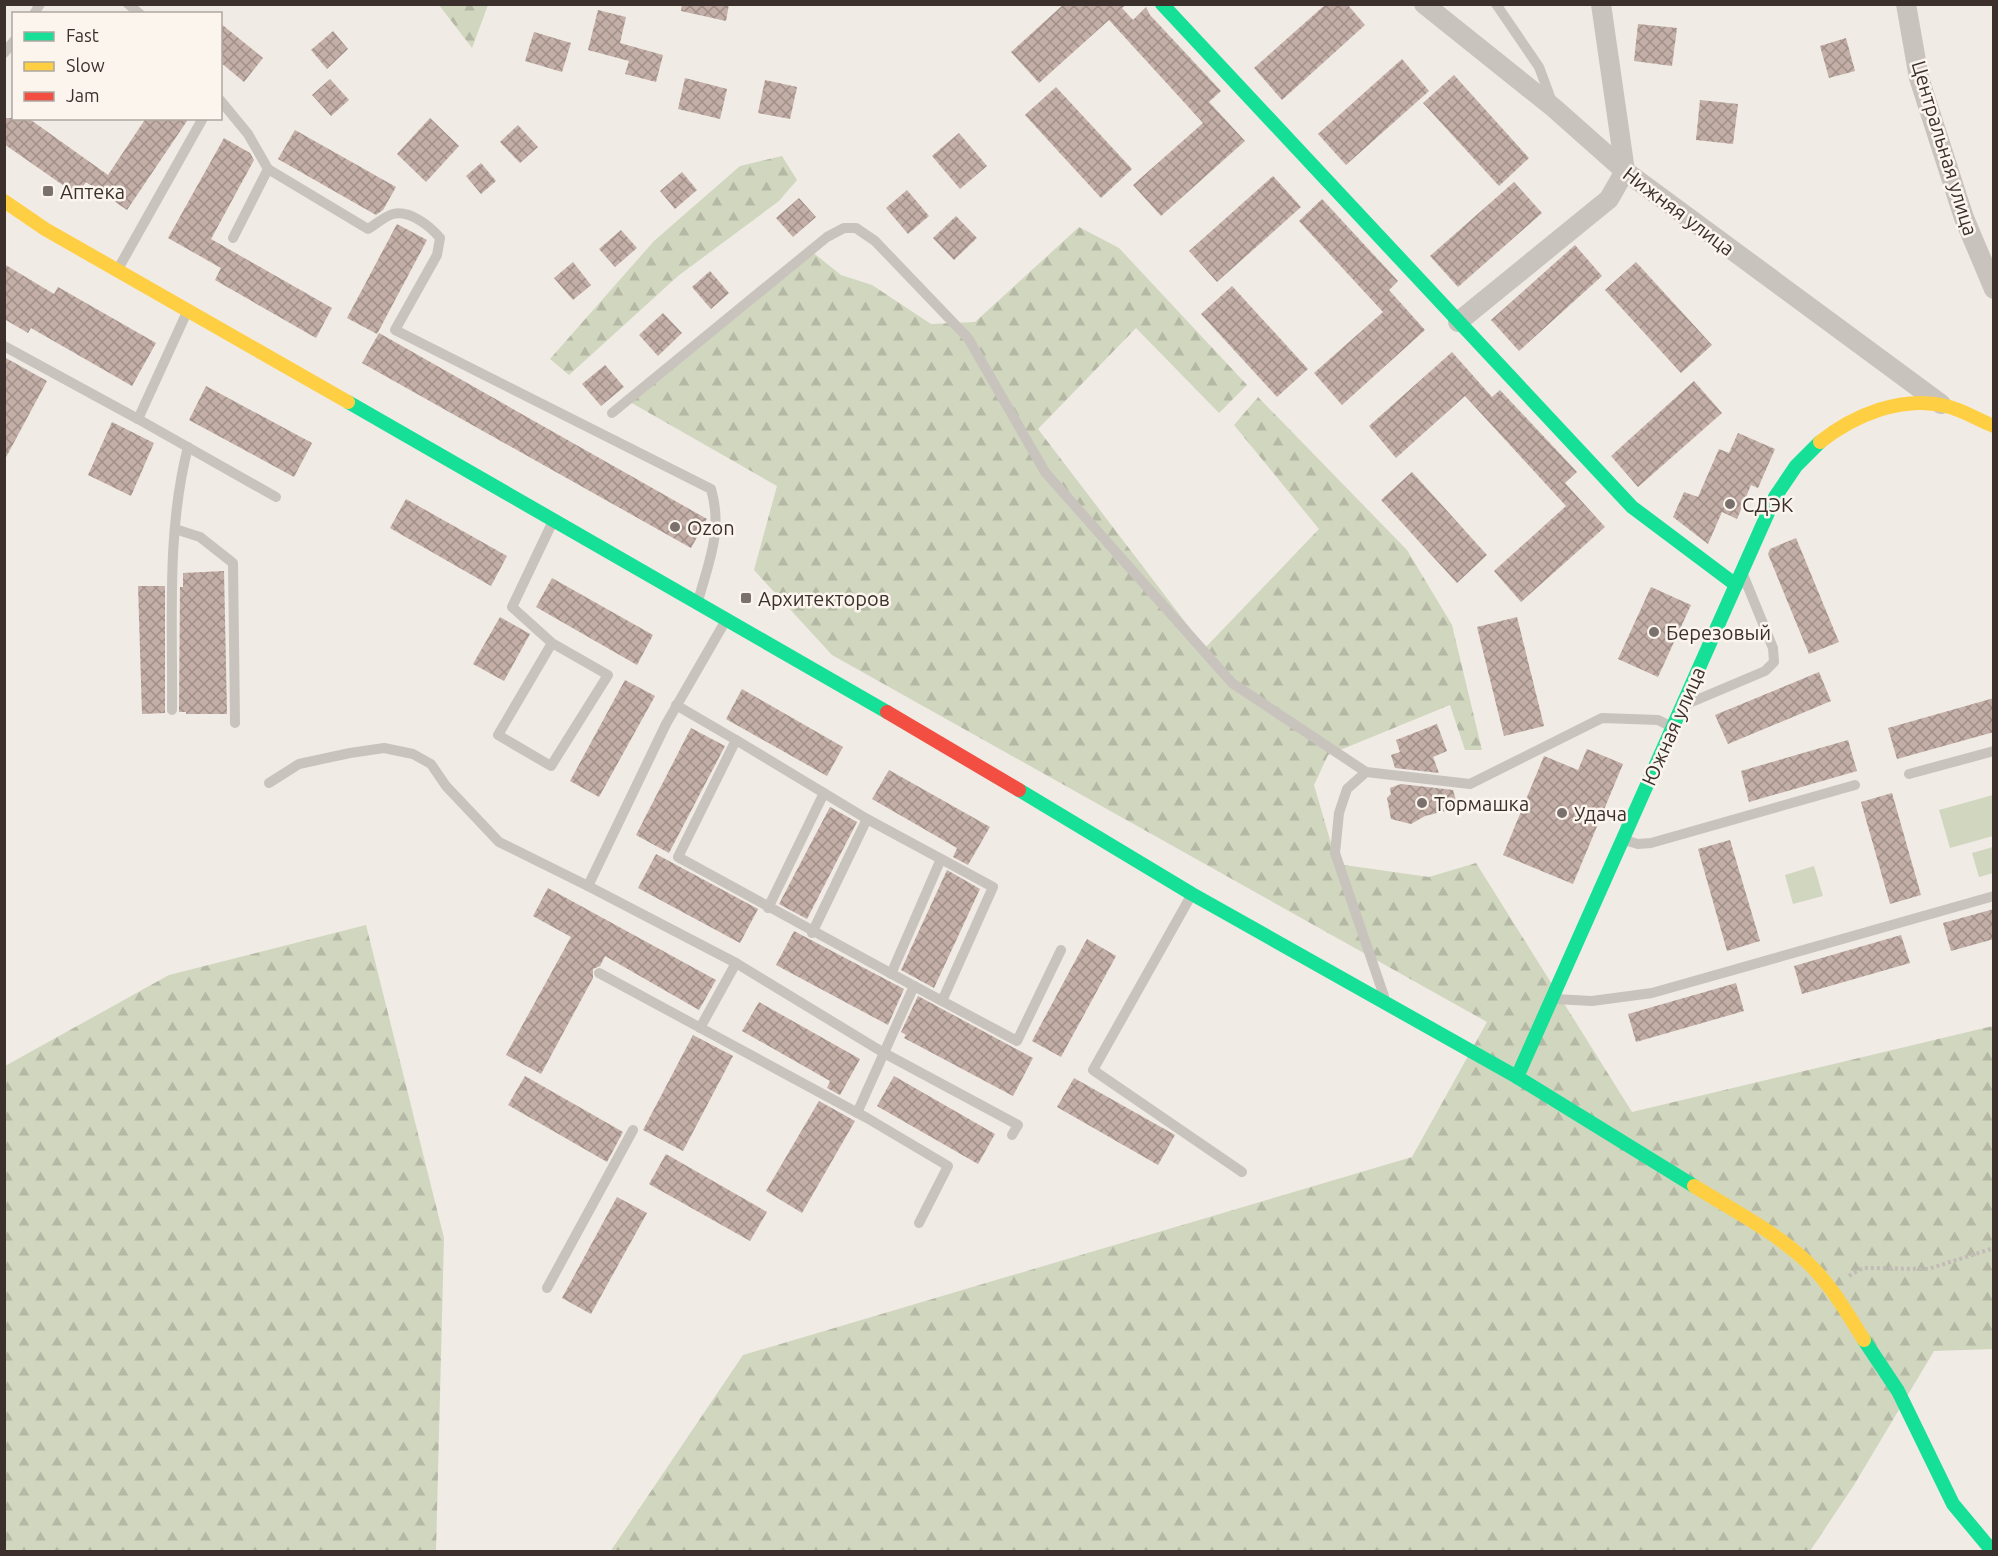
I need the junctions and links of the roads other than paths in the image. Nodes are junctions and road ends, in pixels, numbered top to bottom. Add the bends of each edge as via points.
1 (1162, 4) edge
2 (1496, 4) edge
3 (1601, 4) edge
4 (1906, 4) edge
5 (1429, 7) edge
6 (222, 102) edge
7 (1554, 108) junction
8 (202, 120) edge
9 (268, 170) junction
10 (1625, 171) junction
11 (4, 201) edge
12 (233, 238) dead end
13 (118, 269) junction
14 (1994, 289) edge
15 (188, 309) junction
16 (1458, 322) junction
17 (4, 346) edge
18 (1944, 405) junction
19 (612, 413) dead end
20 (138, 419) junction
21 (1994, 426) edge
22 (188, 447) junction
23 (276, 497) dead end
24 (554, 519) junction
25 (175, 529) junction
26 (1742, 572) junction
27 (1736, 585) junction
28 (698, 602) junction
29 (726, 620) junction
30 (552, 643) junction
31 (676, 705) junction
32 (1682, 707) junction
33 (172, 710) dead end
34 (235, 723) dead end
35 (1672, 728) junction
36 (736, 740) junction
37 (1994, 751) edge
38 (1366, 772) junction
39 (1909, 774) dead end
40 (269, 783) dead end
41 (1855, 786) dead end
42 (824, 793) junction
43 (867, 819) junction
44 (1623, 839) junction
45 (941, 859) junction
46 (588, 886) junction
47 (1192, 894) junction
48 (1994, 896) edge
49 (768, 908) junction
50 (812, 933) junction
51 (1061, 950) dead end
52 (736, 963) junction
53 (599, 973) dead end
54 (891, 975) junction
55 (914, 986) junction
56 (1551, 999) junction
57 (942, 1001) junction
58 (1388, 1005) junction
59 (700, 1028) junction
60 (884, 1053) junction
61 (1517, 1077) junction
62 (857, 1113) junction
63 (633, 1130) dead end
64 (1012, 1135) dead end
65 (1242, 1172) dead end
66 (919, 1223) dead end
67 (547, 1288) dead end
68 (1993, 1551) edge

1 - 16 street
2 - 7 lane via 1539,68
3 - 10 street
4 - 14 street, Центральная улица via 1919,78 1964,218
5 - 7 street, Нижняя улица
6 - 9 lane via 248,134
7 - 10 street, Нижняя улица
8 - 13 lane
9 - 12 lane
9 - 28 lane via 368,229 394,214 412,216 440,238 437,255 395,330 711,489 718,510 716,540
10 - 16 street via 1609,199
10 - 18 street, Нижняя улица
11 - 13 street via 45,229
13 - 15 street
15 - 20 lane
15 - 24 street
16 - 27 street via 1632,507
17 - 20 lane
18 - 21 street
18 - 26 street, Южная улица via 1885,408 1860,416 1830,434 1798,463 1775,496
19 - 38 lane via 827,237 844,228 856,228 875,241 968,338 1045,472 1232,683
20 - 22 lane
22 - 23 lane
22 - 25 lane via 178,485
24 - 28 street
24 - 30 lane via 512,607
25 - 33 lane
25 - 34 lane via 200,537 233,562
26 - 27 street, Южная улица
26 - 32 lane via 1773,648 1774,662 1766,671
27 - 32 street, Южная улица
28 - 29 street
29 - 31 lane
29 - 47 street
30 - 30 lane via 498,735 551,766 608,675
31 - 36 lane
31 - 46 lane
32 - 35 street, Южная улица
35 - 38 lane via 1658,720 1602,718 1470,784
35 - 44 street, Южная улица
36 - 42 lane
36 - 49 lane via 678,857
37 - 39 lane
38 - 58 lane via 1347,789 1339,813 1335,854
40 - 46 lane via 299,764 350,753 384,748 413,753 431,764 446,786 499,842
41 - 44 lane via 1651,843
42 - 43 lane
42 - 49 lane
43 - 45 lane
43 - 50 lane
44 - 56 street, Южная улица
45 - 54 lane
45 - 57 lane via 993,887
46 - 52 lane
47 - 58 street
47 - 65 lane via 1093,1070
48 - 56 lane via 1652,993 1592,1001
49 - 50 lane
50 - 54 lane
51 - 57 lane via 1017,1041
52 - 59 lane
52 - 60 lane
53 - 59 lane
54 - 55 lane
55 - 57 lane
55 - 60 lane
56 - 61 street, Южная улица
58 - 61 street
59 - 62 lane
60 - 62 lane
60 - 64 lane via 1018,1125
61 - 68 street via 1753,1223 1806,1261 1829,1287 1898,1391 1953,1504
62 - 66 lane via 948,1166
63 - 67 lane

